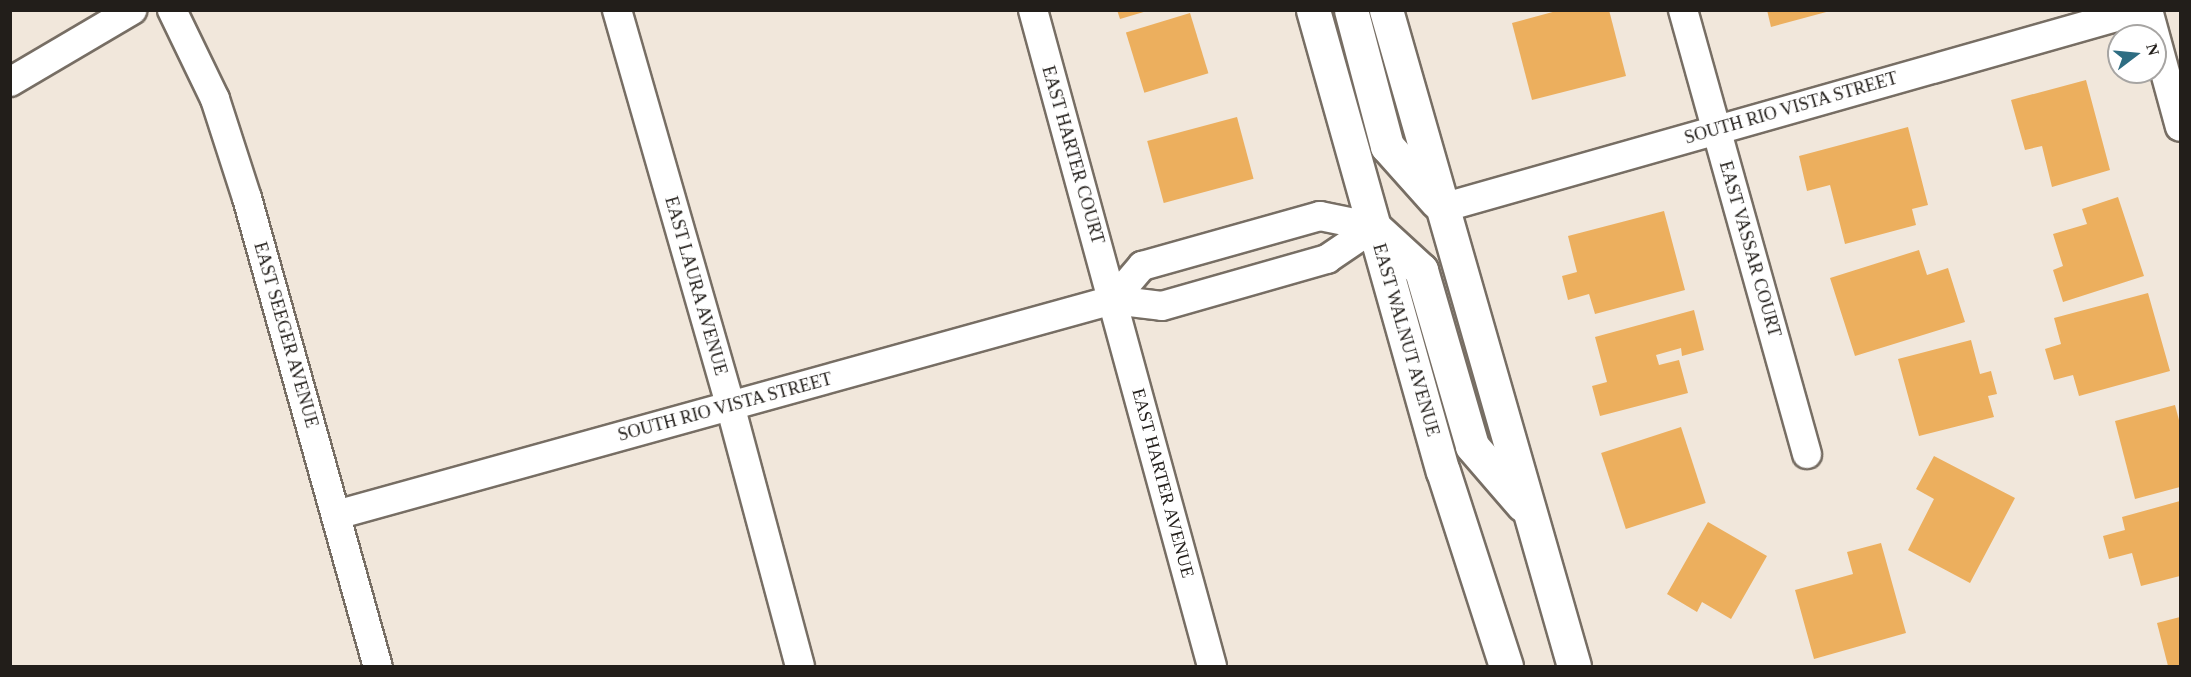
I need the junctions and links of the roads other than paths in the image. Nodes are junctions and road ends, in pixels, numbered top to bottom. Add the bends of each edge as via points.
1 (132, 10) edge
2 (172, 10) edge
3 (617, 10) edge
4 (1033, 10) edge
5 (1313, 10) edge
6 (1351, 10) edge
7 (1386, 10) edge
8 (1683, 10) edge
9 (2141, 10) edge
10 (2148, 10) edge
11 (10, 82) edge
12 (2181, 127) edge
13 (1717, 129) junction
14 (1442, 208) junction
15 (1374, 227) junction
16 (1113, 300) junction
17 (730, 405) junction
18 (1807, 454) dead end
19 (1529, 511) junction
20 (336, 515) junction
21 (378, 666) edge
22 (800, 666) edge
23 (1212, 666) edge
24 (1506, 666) edge
25 (1574, 666) edge

1 - 11 street
2 - 20 street, EAST SEEGER AVENUE via 215,99 233,154
3 - 17 street, EAST LAURA AVENUE
4 - 16 street, EAST HARTER COURT
5 - 15 main road, EAST WALNUT AVENUE
6 - 14 main road via 1387,146
7 - 14 main road
8 - 13 street, EAST VASSAR COURT
9 - 13 street, SOUTH RIO VISTA STREET
10 - 12 street
13 - 14 street, SOUTH RIO VISTA STREET
13 - 18 street, EAST VASSAR COURT
14 - 19 main road
15 - 16 street, SOUTH RIO VISTA STREET via 1327,259 1162,306
15 - 16 street via 1320,216 1142,266
15 - 19 main road via 1421,270 1472,446
15 - 24 main road, EAST WALNUT AVENUE via 1443,471
16 - 17 street, SOUTH RIO VISTA STREET
16 - 23 street, EAST HARTER AVENUE
17 - 20 street, SOUTH RIO VISTA STREET
17 - 22 street, EAST LAURA AVENUE
19 - 25 main road
20 - 21 street, EAST SEEGER AVENUE

